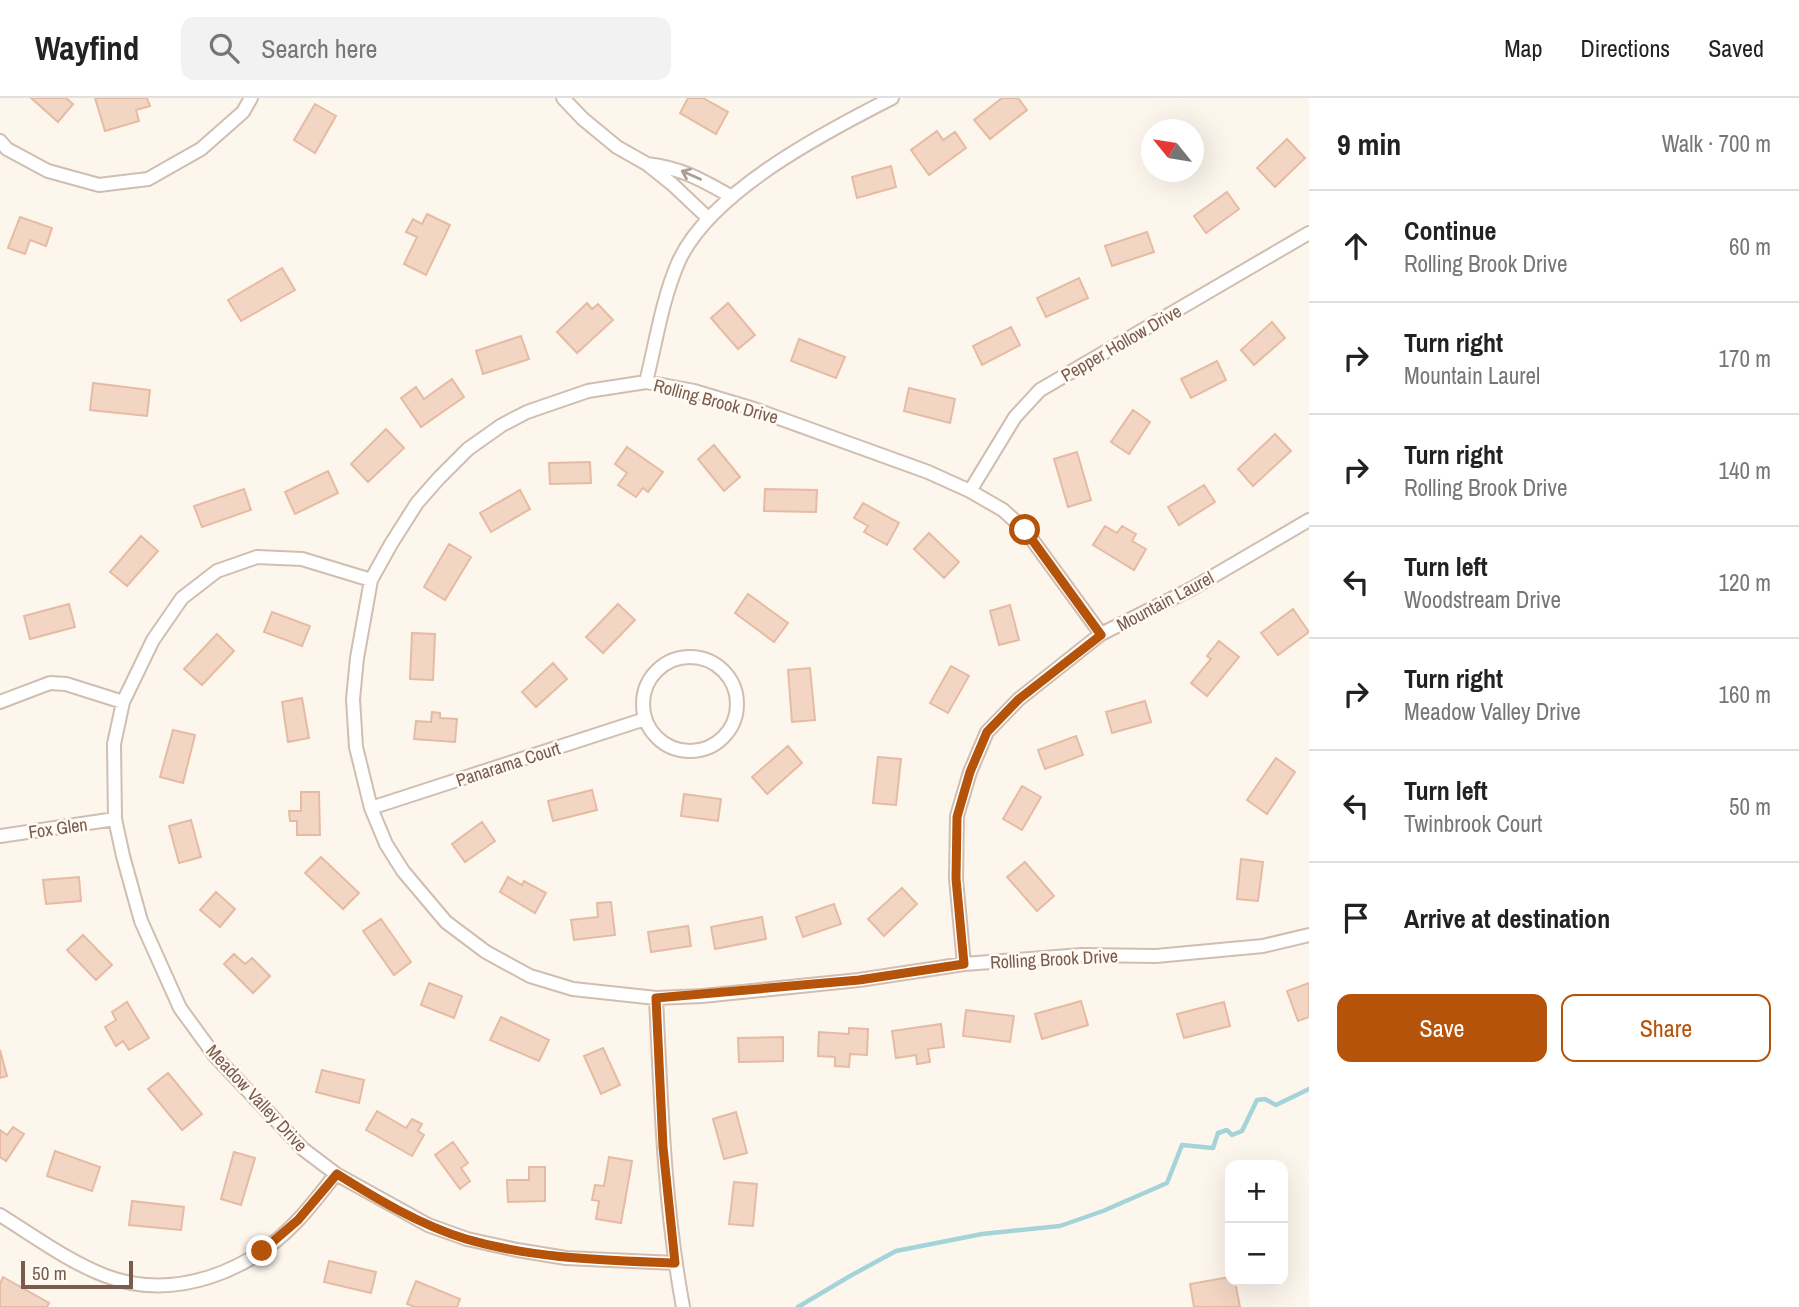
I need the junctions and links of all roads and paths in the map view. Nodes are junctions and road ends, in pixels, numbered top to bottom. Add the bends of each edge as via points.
1 (251, 98) edge
2 (564, 98) edge
3 (892, 98) edge
4 (0, 141) edge
5 (647, 164) junction
6 (732, 197) junction
7 (708, 218) junction
8 (1309, 233) edge
9 (646, 382) junction
10 (970, 491) junction
11 (1309, 520) edge
12 (371, 580) junction
13 (1101, 635) junction
14 (0, 702) edge
15 (123, 702) junction
16 (645, 719) junction
17 (371, 808) junction
18 (115, 819) junction
19 (0, 836) edge
20 (1309, 935) edge
21 (964, 964) junction
22 (656, 998) junction
23 (337, 1174) junction
24 (0, 1215) edge
25 (675, 1263) junction
26 (683, 1307) edge

1 - 4 street via 243,112 201,149 148,179 99,185 48,171
2 - 5 street via 617,147
3 - 6 street via 759,174
6 -> 5 street via 671,167
5 - 7 street
6 - 7 street
7 - 9 street via 679,261
8 - 10 street, Pepper Hollow Drive via 1040,390 1015,417
9 - 10 street, Rolling Brook Drive via 754,409
9 - 12 street, Rolling Brook Drive via 588,390 527,412 468,449 417,503
10 - 13 street, Rolling Brook Drive via 1003,510 1025,530
11 - 13 street, Mountain Laurel
12 - 15 street, Meadow Valley Drive via 302,559 257,557 217,571 182,598 153,640
12 - 17 street, Rolling Brook Drive via 354,699 356,747
13 - 21 street, Mountain Laurel via 1019,699 987,732 970,772 957,817 956,879
14 - 15 street via 50,683
15 - 18 street, Meadow Valley Drive via 114,744
16 - 16 street via 642,701 647,683 658,668 674,659 692,656 710,661 725,672 734,688 737,706 732,724 721,739 705,748 669,747 654,735
16 - 17 street, Panarama Court
17 - 22 street, Rolling Brook Drive via 403,871 446,922 486,952 530,976 573,989
18 - 19 street, Fox Glen
18 - 23 street, Meadow Valley Drive via 141,921 180,1008 231,1075 303,1149
20 - 21 street, Rolling Brook Drive via 1263,946 1156,956 1082,955
21 - 22 street, Rolling Brook Drive via 859,980
22 - 25 street via 663,1147
23 - 24 street via 298,1220 262,1251 222,1273 163,1287 130,1283 85,1267
23 - 25 street, Meadow Valley Drive via 428,1225 467,1239 566,1258
25 - 26 street

